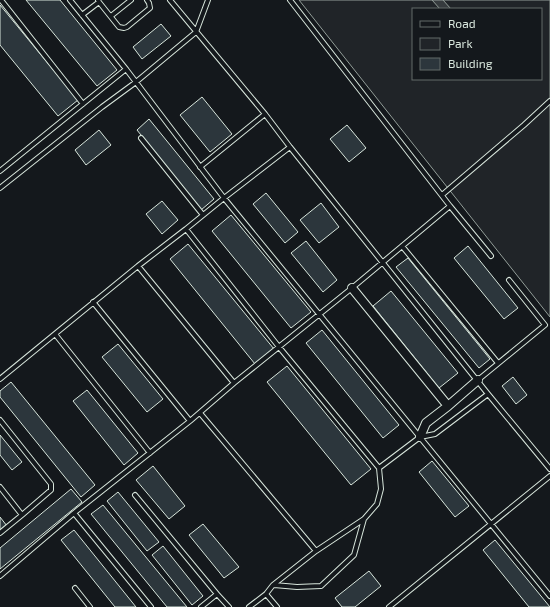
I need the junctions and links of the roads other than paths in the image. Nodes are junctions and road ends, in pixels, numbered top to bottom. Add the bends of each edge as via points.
1 (0, 0) edge
2 (70, 0) edge
3 (131, 0) edge
4 (147, 0) edge
5 (170, 0) edge
6 (208, 0) edge
7 (290, 0) edge
8 (98, 1) edge
9 (82, 15) junction
10 (110, 16) junction
11 (196, 32) junction
12 (126, 69) junction
13 (136, 82) junction
14 (550, 101) edge
15 (83, 104) junction
16 (265, 114) junction
17 (140, 138) dead end
18 (290, 147) junction
19 (200, 167) junction
20 (0, 171) edge
21 (0, 188) edge
22 (442, 195) junction
23 (224, 198) junction
24 (450, 206) junction
25 (203, 215) junction
26 (186, 229) junction
27 (402, 246) junction
28 (491, 256) dead end
29 (383, 262) junction
30 (138, 266) junction
31 (509, 280) dead end
32 (352, 288) junction
33 (93, 302) junction
34 (319, 314) junction
35 (55, 334) junction
36 (280, 347) junction
37 (498, 363) junction
38 (0, 379) edge
39 (478, 380) junction
40 (234, 383) junction
41 (488, 394) junction
42 (448, 406) junction
43 (200, 413) junction
44 (0, 420) edge
45 (190, 421) junction
46 (420, 437) junction
47 (150, 453) junction
48 (379, 468) junction
49 (550, 469) edge
50 (550, 476) edge
51 (0, 487) edge
52 (135, 495) dead end
53 (74, 513) junction
54 (22, 515) junction
55 (364, 519) junction
56 (491, 523) junction
57 (0, 533) edge
58 (316, 551) junction
59 (0, 576) edge
60 (273, 585) junction
61 (75, 588) dead end
62 (217, 594) junction
63 (266, 594) junction
64 (550, 596) edge
65 (90, 607) edge
66 (151, 607) edge
67 (201, 607) edge
68 (228, 607) edge
69 (249, 607) edge
70 (277, 607) edge
71 (389, 607) edge

1 - 15 lane
2 - 9 lane
3 - 10 lane
4 - 10 lane via 150,8 127,27 119,27
5 - 11 lane
6 - 11 lane
7 - 22 lane
8 - 9 lane
8 - 10 lane
9 - 12 lane
11 - 13 lane
11 - 16 lane
12 - 13 lane
12 - 15 lane
13 - 19 lane
13 - 21 lane
14 - 22 lane
15 - 20 lane
16 - 18 lane
16 - 19 lane
17 - 25 lane
18 - 23 lane
18 - 29 lane
19 - 23 lane
22 - 24 lane
23 - 25 lane
23 - 34 lane
24 - 27 lane
24 - 28 lane
25 - 26 lane
26 - 30 lane
26 - 36 lane
27 - 29 lane
27 - 37 lane
29 - 32 lane
29 - 39 lane
30 - 33 lane
30 - 40 lane
31 - 37 lane via 545,325
32 - 34 lane
32 - 42 street
33 - 35 lane
33 - 45 lane
34 - 36 lane
34 - 46 lane
35 - 38 lane
35 - 47 lane
36 - 40 lane
36 - 48 lane
37 - 39 lane
39 - 41 lane
39 - 42 street
40 - 43 lane
41 - 46 lane via 435,434
41 - 49 lane
42 - 46 street via 426,423
43 - 45 lane
43 - 58 lane
44 - 54 lane via 52,486 51,490
45 - 47 lane
46 - 48 lane
46 - 56 lane
47 - 53 lane
48 - 55 lane via 381,490 377,504
50 - 56 lane
51 - 54 lane
52 - 62 lane
53 - 59 lane
53 - 66 lane
54 - 57 lane
55 - 58 lane
55 - 60 lane via 354,555 321,586
56 - 64 lane
56 - 71 lane
58 - 60 lane
60 - 63 lane
61 - 65 lane
62 - 67 lane
62 - 68 lane
63 - 69 lane
63 - 70 lane

